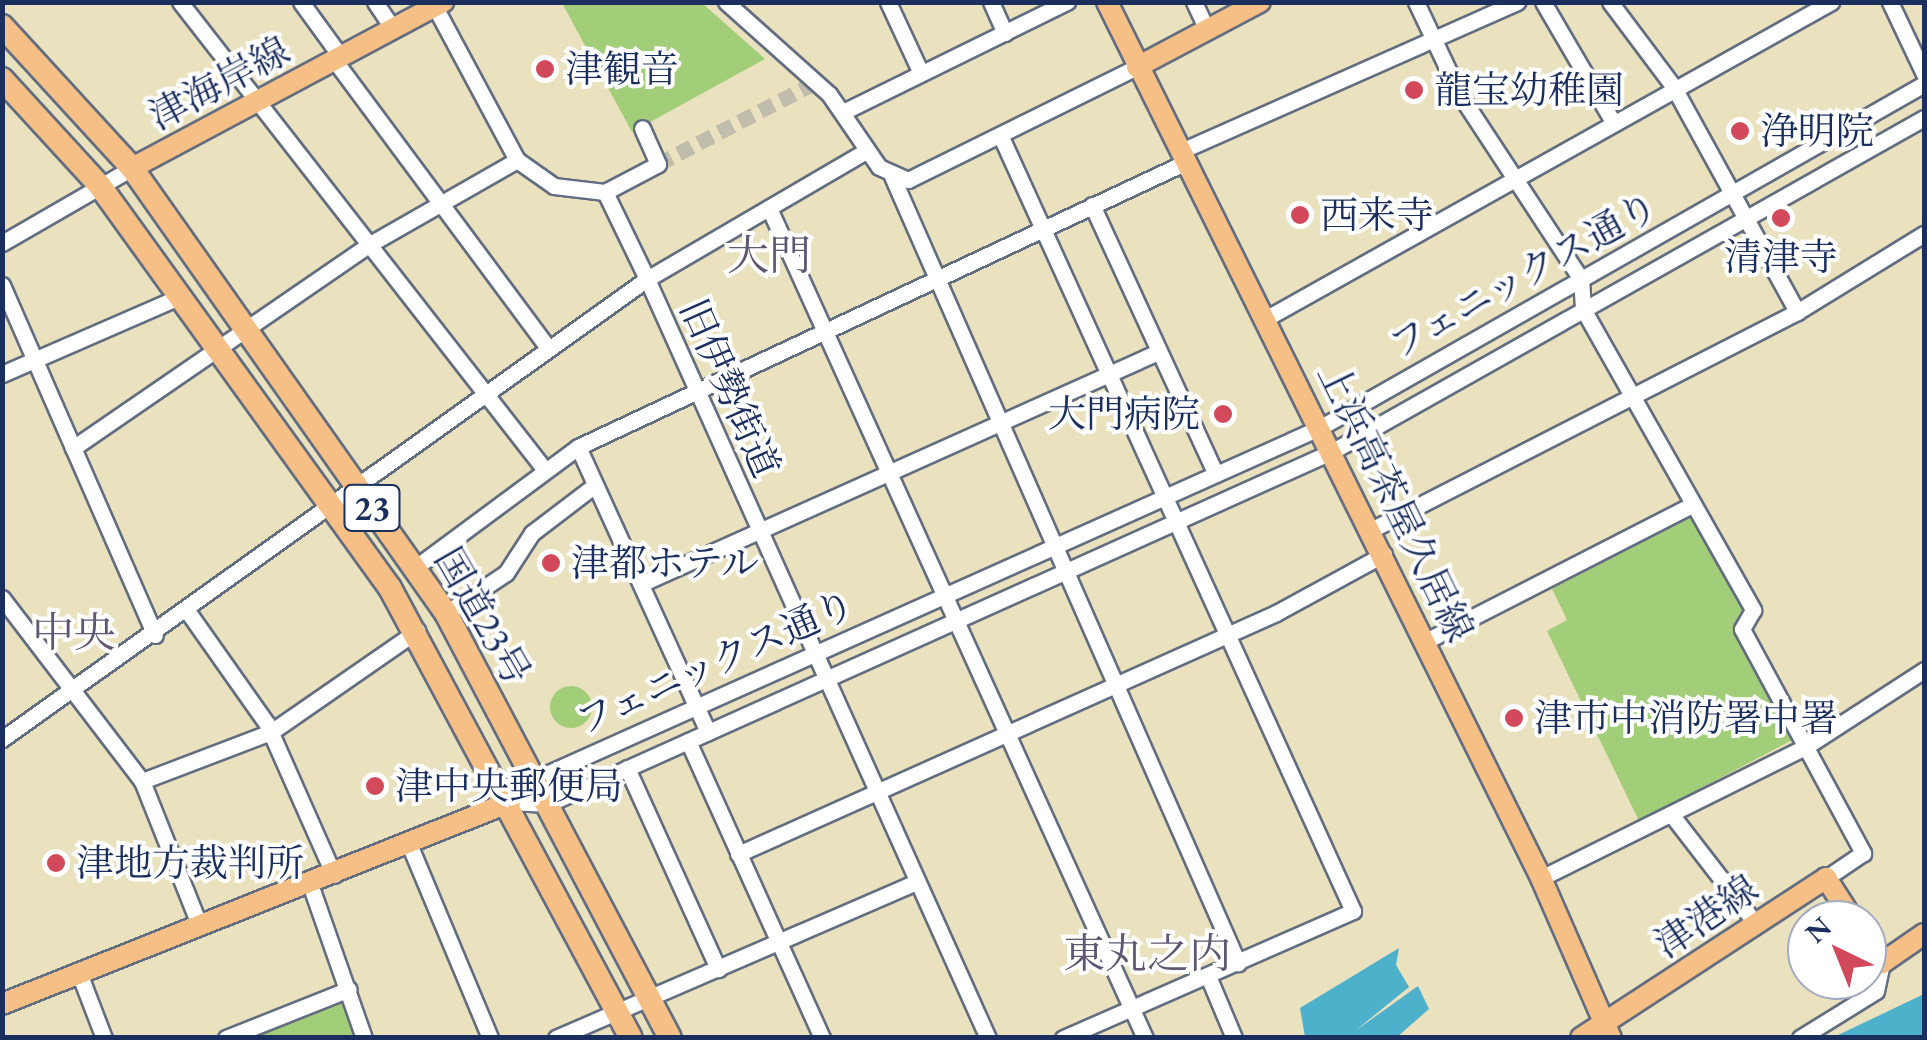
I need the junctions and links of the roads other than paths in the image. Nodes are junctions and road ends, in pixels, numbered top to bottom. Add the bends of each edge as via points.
1 (180, 2) edge
2 (300, 2) edge
3 (375, 2) edge
4 (726, 2) edge
5 (888, 2) edge
6 (991, 2) edge
7 (1067, 2) edge
8 (1107, 2) edge
9 (1194, 2) edge
10 (1260, 2) edge
11 (1416, 2) edge
12 (1517, 2) edge
13 (1543, 2) edge
14 (1610, 2) edge
15 (1832, 2) edge
16 (1890, 2) edge
17 (439, 5) edge
18 (2, 26) edge
19 (394, 29) junction
20 (1207, 30) junction
21 (1005, 33) junction
22 (1434, 44) junction
23 (338, 59) junction
24 (1137, 67) junction
25 (922, 73) junction
26 (1924, 74) edge
27 (2, 79) edge
28 (1924, 84) edge
29 (1673, 86) junction
30 (256, 102) junction
31 (843, 112) junction
32 (1924, 118) edge
33 (1614, 122) junction
34 (642, 128) dead end
35 (1002, 139) junction
36 (866, 152) junction
37 (1184, 157) junction
38 (517, 160) junction
39 (132, 168) junction
40 (892, 176) junction
41 (1514, 180) junction
42 (100, 186) junction
43 (1732, 195) junction
44 (607, 196) junction
45 (441, 204) junction
46 (1092, 205) junction
47 (769, 208) junction
48 (1744, 218) junction
49 (1041, 228) junction
50 (1924, 234) edge
51 (2, 242) edge
52 (370, 244) junction
53 (930, 277) junction
54 (647, 279) junction
55 (1581, 280) junction
56 (2, 285) edge
57 (181, 296) junction
58 (1583, 310) junction
59 (1797, 312) junction
60 (1265, 319) junction
61 (822, 327) junction
62 (248, 331) junction
63 (547, 346) junction
64 (220, 350) junction
65 (1158, 352) junction
66 (36, 362) junction
67 (2, 374) edge
68 (1108, 374) junction
69 (693, 387) junction
70 (485, 393) junction
71 (1632, 398) junction
72 (996, 424) junction
73 (1320, 427) junction
74 (578, 447) junction
75 (73, 448) junction
76 (1331, 452) junction
77 (545, 470) junction
78 (888, 472) junction
79 (1216, 474) junction
80 (595, 485) junction
81 (358, 488) junction
82 (1165, 497) junction
83 (1692, 505) junction
84 (331, 508) junction
85 (1175, 522) junction
86 (1371, 530) junction
87 (758, 531) junction
88 (1052, 547) junction
89 (1384, 554) junction
90 (416, 567) junction
91 (1064, 572) junction
92 (642, 583) junction
93 (944, 595) junction
94 (4, 603) edge
95 (188, 612) junction
96 (446, 613) junction
97 (955, 620) junction
98 (417, 631) junction
99 (1226, 634) junction
100 (155, 635) junction
101 (1426, 641) junction
102 (814, 653) junction
103 (1924, 670) edge
104 (826, 678) junction
105 (1114, 685) junction
106 (74, 693) junction
107 (696, 706) junction
108 (271, 732) junction
109 (708, 732) junction
110 (1006, 732) junction
111 (2, 739) edge
112 (688, 740) junction
113 (1806, 746) junction
114 (626, 768) junction
115 (534, 779) junction
116 (142, 781) junction
117 (878, 791) junction
118 (510, 802) junction
119 (548, 804) junction
120 (1670, 814) junction
121 (409, 844) junction
122 (738, 854) junction
123 (334, 876) junction
124 (1541, 878) junction
125 (1826, 878) junction
126 (917, 882) junction
127 (310, 884) junction
128 (1841, 900) edge
129 (1756, 924) junction
130 (200, 927) junction
131 (1924, 934) edge
132 (780, 944) junction
133 (1887, 960) edge
134 (1238, 963) junction
135 (718, 970) junction
136 (79, 973) junction
137 (1208, 976) junction
138 (349, 989) junction
139 (650, 999) junction
140 (1861, 1000) edge
141 (2, 1004) edge
142 (1132, 1009) junction
143 (618, 1014) junction
144 (1608, 1031) edge
145 (104, 1038) edge
146 (226, 1038) edge
147 (364, 1038) edge
148 (490, 1038) edge
149 (556, 1038) edge
150 (630, 1038) edge
151 (670, 1038) edge
152 (822, 1038) edge
153 (988, 1038) edge
154 (1063, 1038) edge
155 (1144, 1038) edge
156 (1234, 1038) edge
157 (1581, 1038) edge
158 (1624, 1038) edge
159 (1800, 1038) edge

1 - 30 street
2 - 23 street
3 - 19 street
4 - 31 street
5 - 25 street
6 - 21 street
7 - 21 street
8 - 24 main road, 上浜高茶屋久居線
9 - 20 street
10 - 20 main road
11 - 22 street
12 - 22 street
13 - 33 street
14 - 29 street
15 - 29 street
16 - 26 street
17 - 19 main road, 津海岸線
17 - 38 street
18 - 39 highway, 国道23号 / 23
19 - 23 main road, 津海岸線
20 - 24 main road
21 - 25 street
22 - 37 street
22 - 41 street
23 - 30 main road, 津海岸線
23 - 45 street
24 - 35 street
24 - 37 main road, 上浜高茶屋久居線
25 - 31 street
27 - 42 highway, 国道23号 / 23
28 - 43 street, フェニックス通り
29 - 33 street
29 - 43 street
30 - 39 main road, 津海岸線
30 - 52 street
31 - 36 street
32 - 48 street, フェニックス通り
33 - 41 street
34 - 44 street via 658,164
35 - 40 street via 923,179
35 - 49 street
36 - 40 street
36 - 47 street
37 - 46 street
37 - 60 main road, 上浜高茶屋久居線
38 - 44 street via 554,186
38 - 45 street
39 - 42 street
39 - 62 highway, 国道23号 / 23
40 - 53 street
41 - 55 street
41 - 60 street
42 - 51 street
42 - 57 highway, 国道23号 / 23
43 - 48 street
43 - 55 street, フェニックス通り
44 - 54 street
45 - 52 street
45 - 63 street
46 - 49 street
46 - 65 street
47 - 54 street
47 - 61 street
48 - 58 street, フェニックス通り
48 - 59 street
49 - 53 street
49 - 68 street
50 - 59 street
52 - 62 street
52 - 70 street
53 - 61 street
53 - 72 street
54 - 63 street, 旧伊勢街道
54 - 69 street, 旧伊勢街道
55 - 58 street
55 - 73 street, フェニックス通り
56 - 66 street
57 - 64 highway, 国道23号 / 23
57 - 66 street
58 - 71 street
58 - 76 street, フェニックス通り
59 - 71 street
60 - 73 main road, 上浜高茶屋久居線
61 - 69 street
61 - 78 street
62 - 64 street
62 - 81 highway, 国道23号 / 23
63 - 70 street, 旧伊勢街道
64 - 75 street
64 - 84 highway, 国道23号 / 23
65 - 68 street
65 - 79 street
66 - 67 street
66 - 75 street
68 - 72 street
68 - 82 street
69 - 74 street
69 - 87 street, 旧伊勢街道
70 - 77 street
70 - 81 street, 旧伊勢街道
71 - 83 street
71 - 86 street
72 - 78 street
72 - 88 street
73 - 76 main road, 上浜高茶屋久居線
73 - 79 street, フェニックス通り
74 - 77 street
74 - 80 street
75 - 100 street
76 - 85 street, フェニックス通り
76 - 86 main road, 上浜高茶屋久居線
77 - 90 street
78 - 87 street
78 - 93 street
79 - 82 street, フェニックス通り
80 - 92 street
80 - 96 street via 532,533 506,572
81 - 84 street, 旧伊勢街道
81 - 90 highway, 国道23号 / 23
82 - 85 street
82 - 88 street, フェニックス通り
83 - 101 street
83 - 113 street via 1753,610 1742,629
84 - 95 street, 旧伊勢街道
84 - 98 highway, 国道23号 / 23
85 - 91 street, フェニックス通り
85 - 99 street
86 - 89 main road, 上浜高茶屋久居線
87 - 92 street
87 - 102 street, 旧伊勢街道
88 - 91 street
88 - 93 street, フェニックス通り
89 - 99 street
89 - 101 main road, 上浜高茶屋久居線
90 - 96 highway, 国道23号 / 23
91 - 97 street, フェニックス通り
91 - 105 street
92 - 107 street
93 - 97 street
93 - 102 street, フェニックス通り
94 - 106 street
95 - 100 street, 旧伊勢街道
95 - 108 street
96 - 115 highway, 国道23号 / 23
97 - 104 street, フェニックス通り
97 - 110 street
98 - 108 street
98 - 118 highway, 国道23号 / 23
99 - 105 street
99 - 134 street via 1353,911
100 - 106 street, 旧伊勢街道
101 - 124 main road, 上浜高茶屋久居線
102 - 104 street, 旧伊勢街道
102 - 107 street, フェニックス通り
103 - 113 street
104 - 109 street, フェニックス通り
104 - 117 street, 旧伊勢街道
105 - 110 street
105 - 134 street
106 - 111 street, 旧伊勢街道
106 - 116 street
107 - 109 street
107 - 115 street, フェニックス通り
108 - 116 street
108 - 123 street
109 - 112 street, フェニックス通り
110 - 117 street
110 - 142 street
112 - 114 street, フェニックス通り
112 - 122 street
113 - 120 street
113 - 125 street via 1863,853
114 - 119 street, フェニックス通り
114 - 135 street
115 - 118 street, フェニックス通り
115 - 119 highway, 国道23号 / 23
116 - 130 street
117 - 122 street
117 - 126 street, 旧伊勢街道
118 - 119 street, フェニックス通り
118 - 121 main road
118 - 143 highway, 国道23号 / 23
119 - 139 highway, 国道23号 / 23
120 - 124 street
120 - 129 street
121 - 123 main road
121 - 148 street
122 - 132 street
123 - 127 main road
124 - 144 main road, 上浜高茶屋久居線
125 - 128 main road
125 - 129 main road, 津港線
126 - 132 street
126 - 153 street, 旧伊勢街道
127 - 130 main road
127 - 138 street
129 - 144 main road, 津港線
130 - 136 main road
131 - 133 main road
132 - 135 street
132 - 152 street
134 - 137 street
135 - 139 street
136 - 141 main road
136 - 145 street
137 - 142 street
137 - 156 street
138 - 146 street
138 - 147 street
139 - 143 street
139 - 151 highway, 国道23号 / 23
140 - 159 street
142 - 154 street
142 - 155 street
143 - 149 street
143 - 150 highway, 国道23号 / 23
144 - 157 main road, 津港線
144 - 158 street

